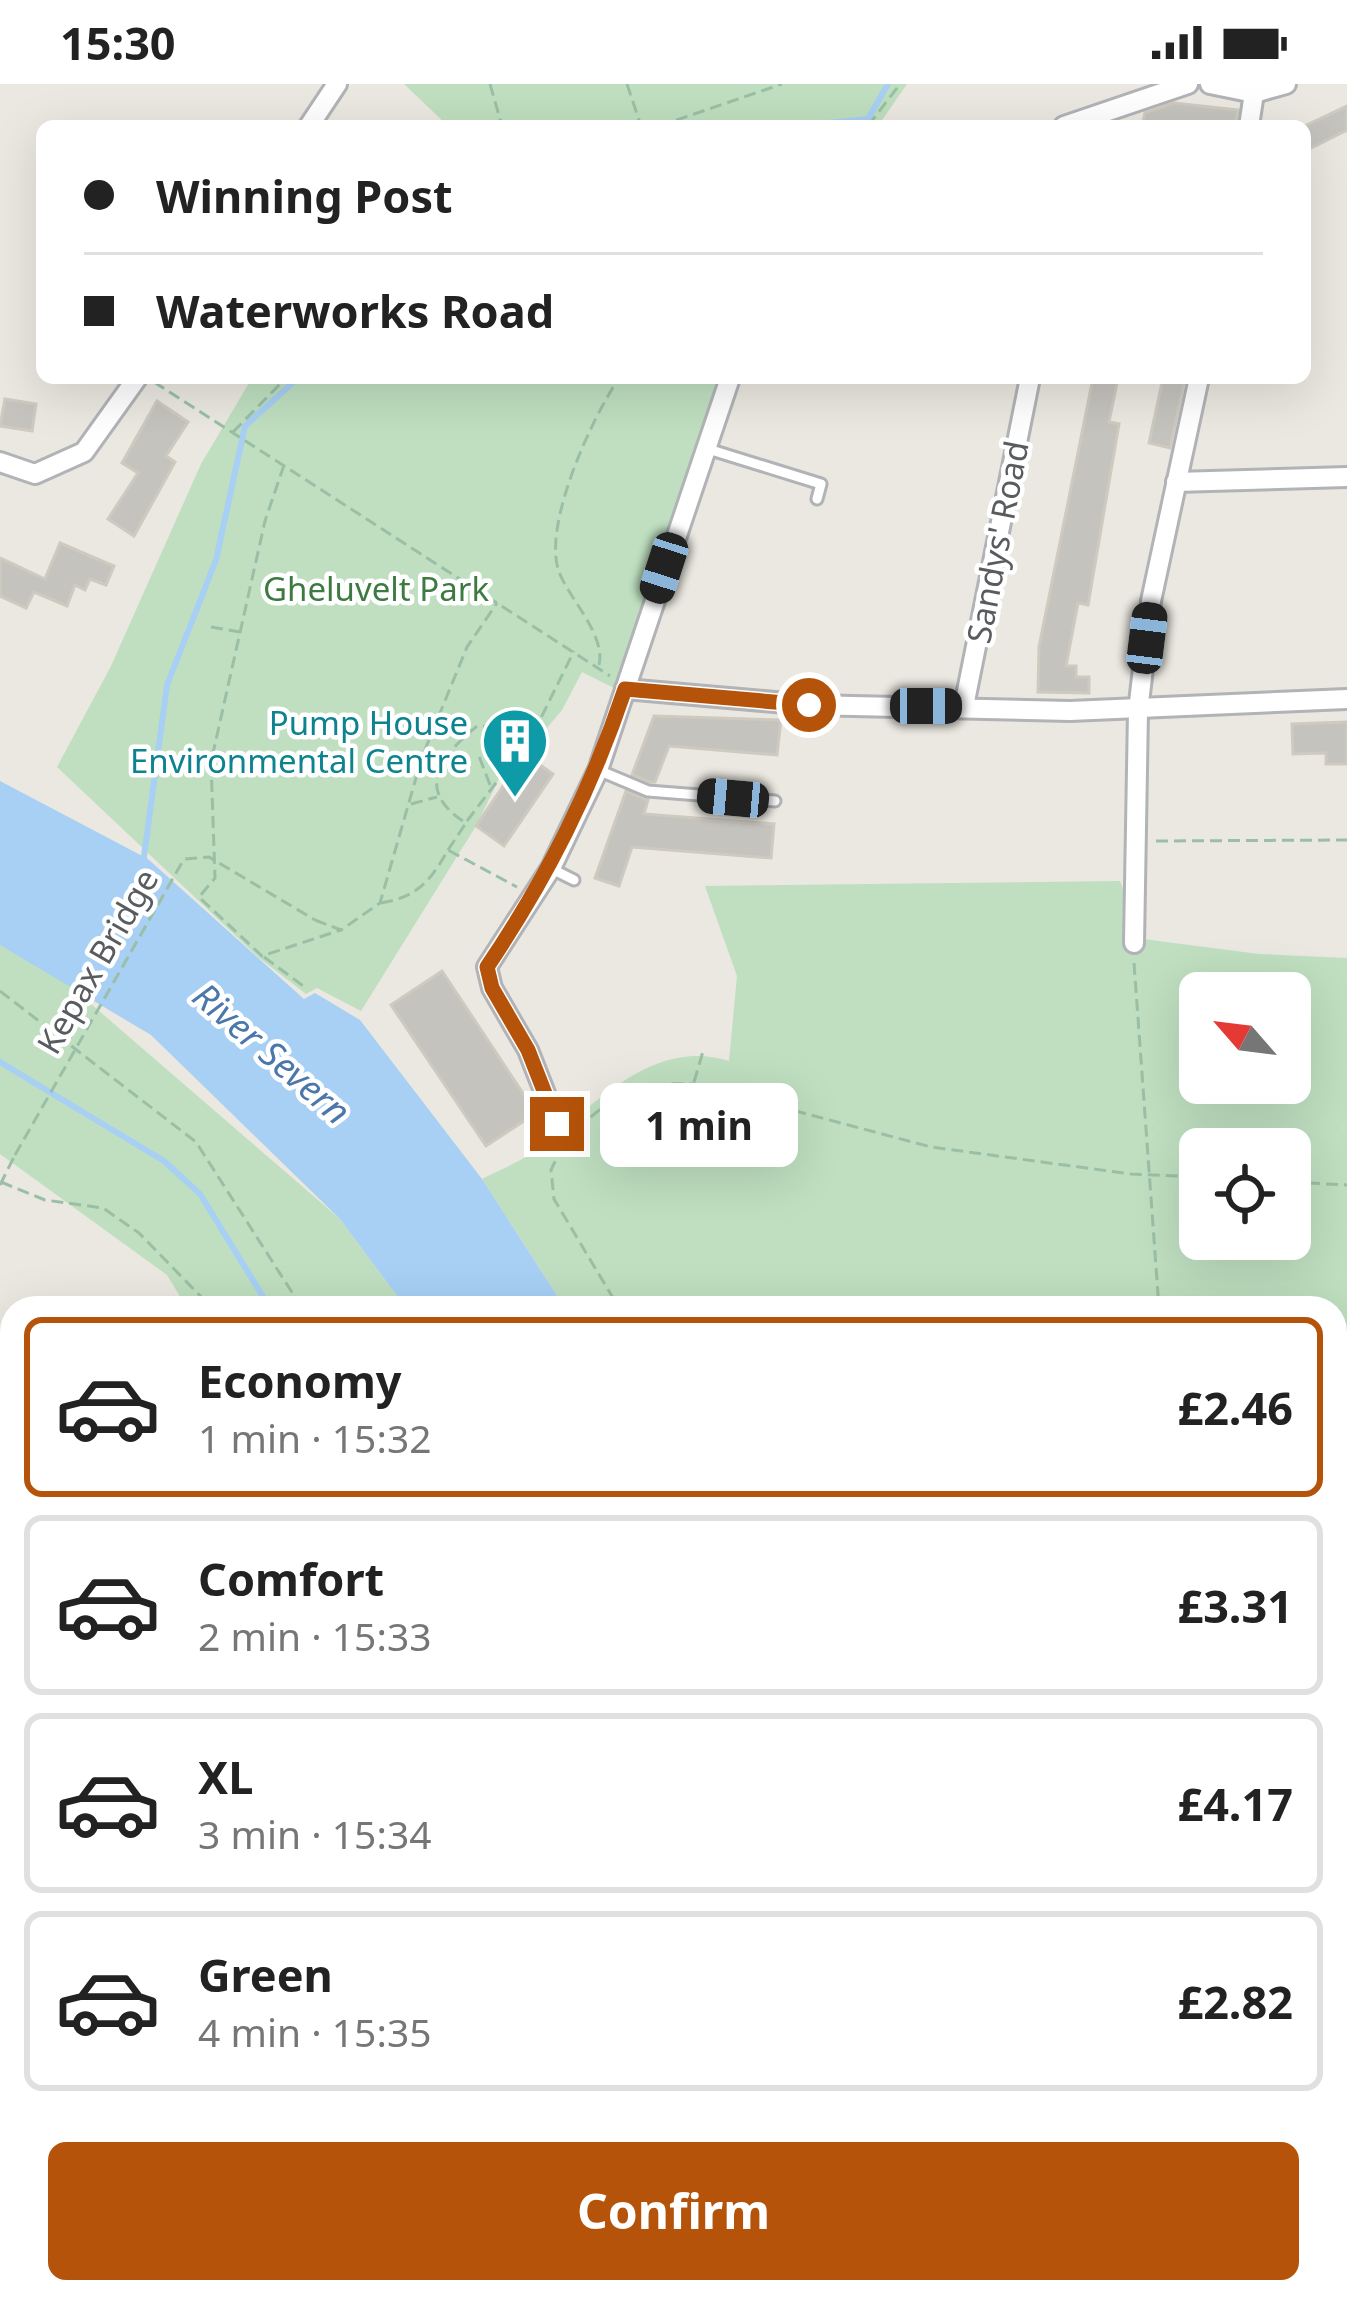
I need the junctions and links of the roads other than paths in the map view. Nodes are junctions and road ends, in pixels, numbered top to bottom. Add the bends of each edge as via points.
1 (338, 84) edge
2 (1188, 84) edge
3 (1210, 84) edge
4 (1286, 84) edge
5 (1254, 93) junction
6 (313, 120) edge
7 (1087, 120) edge
8 (1251, 120) edge
9 (133, 384) edge
10 (728, 384) edge
11 (1029, 384) edge
12 (1198, 384) edge
13 (702, 448) junction
14 (0, 462) edge
15 (1347, 477) edge
16 (1176, 482) junction
17 (817, 499) dead end
18 (625, 689) junction
19 (1347, 698) edge
20 (964, 706) junction
21 (1138, 711) junction
22 (598, 770) junction
23 (775, 801) dead end
24 (551, 868) junction
25 (574, 880) dead end
26 (1134, 943) road end
27 (564, 1132) road end

1 - 6 street
2 - 7 street
3 - 5 street
4 - 5 street
5 - 8 street
9 - 14 street via 84,452 35,474
10 - 13 street
11 - 20 street, Sandys' Road
12 - 16 street
13 - 17 lane via 821,484
13 - 18 street
15 - 16 street
16 - 21 street
18 - 20 street via 809,705
18 - 22 street
19 - 21 street
20 - 21 street
21 - 26 street
22 - 23 lane via 648,791
22 - 24 street
24 - 25 lane
24 - 27 street via 487,967

